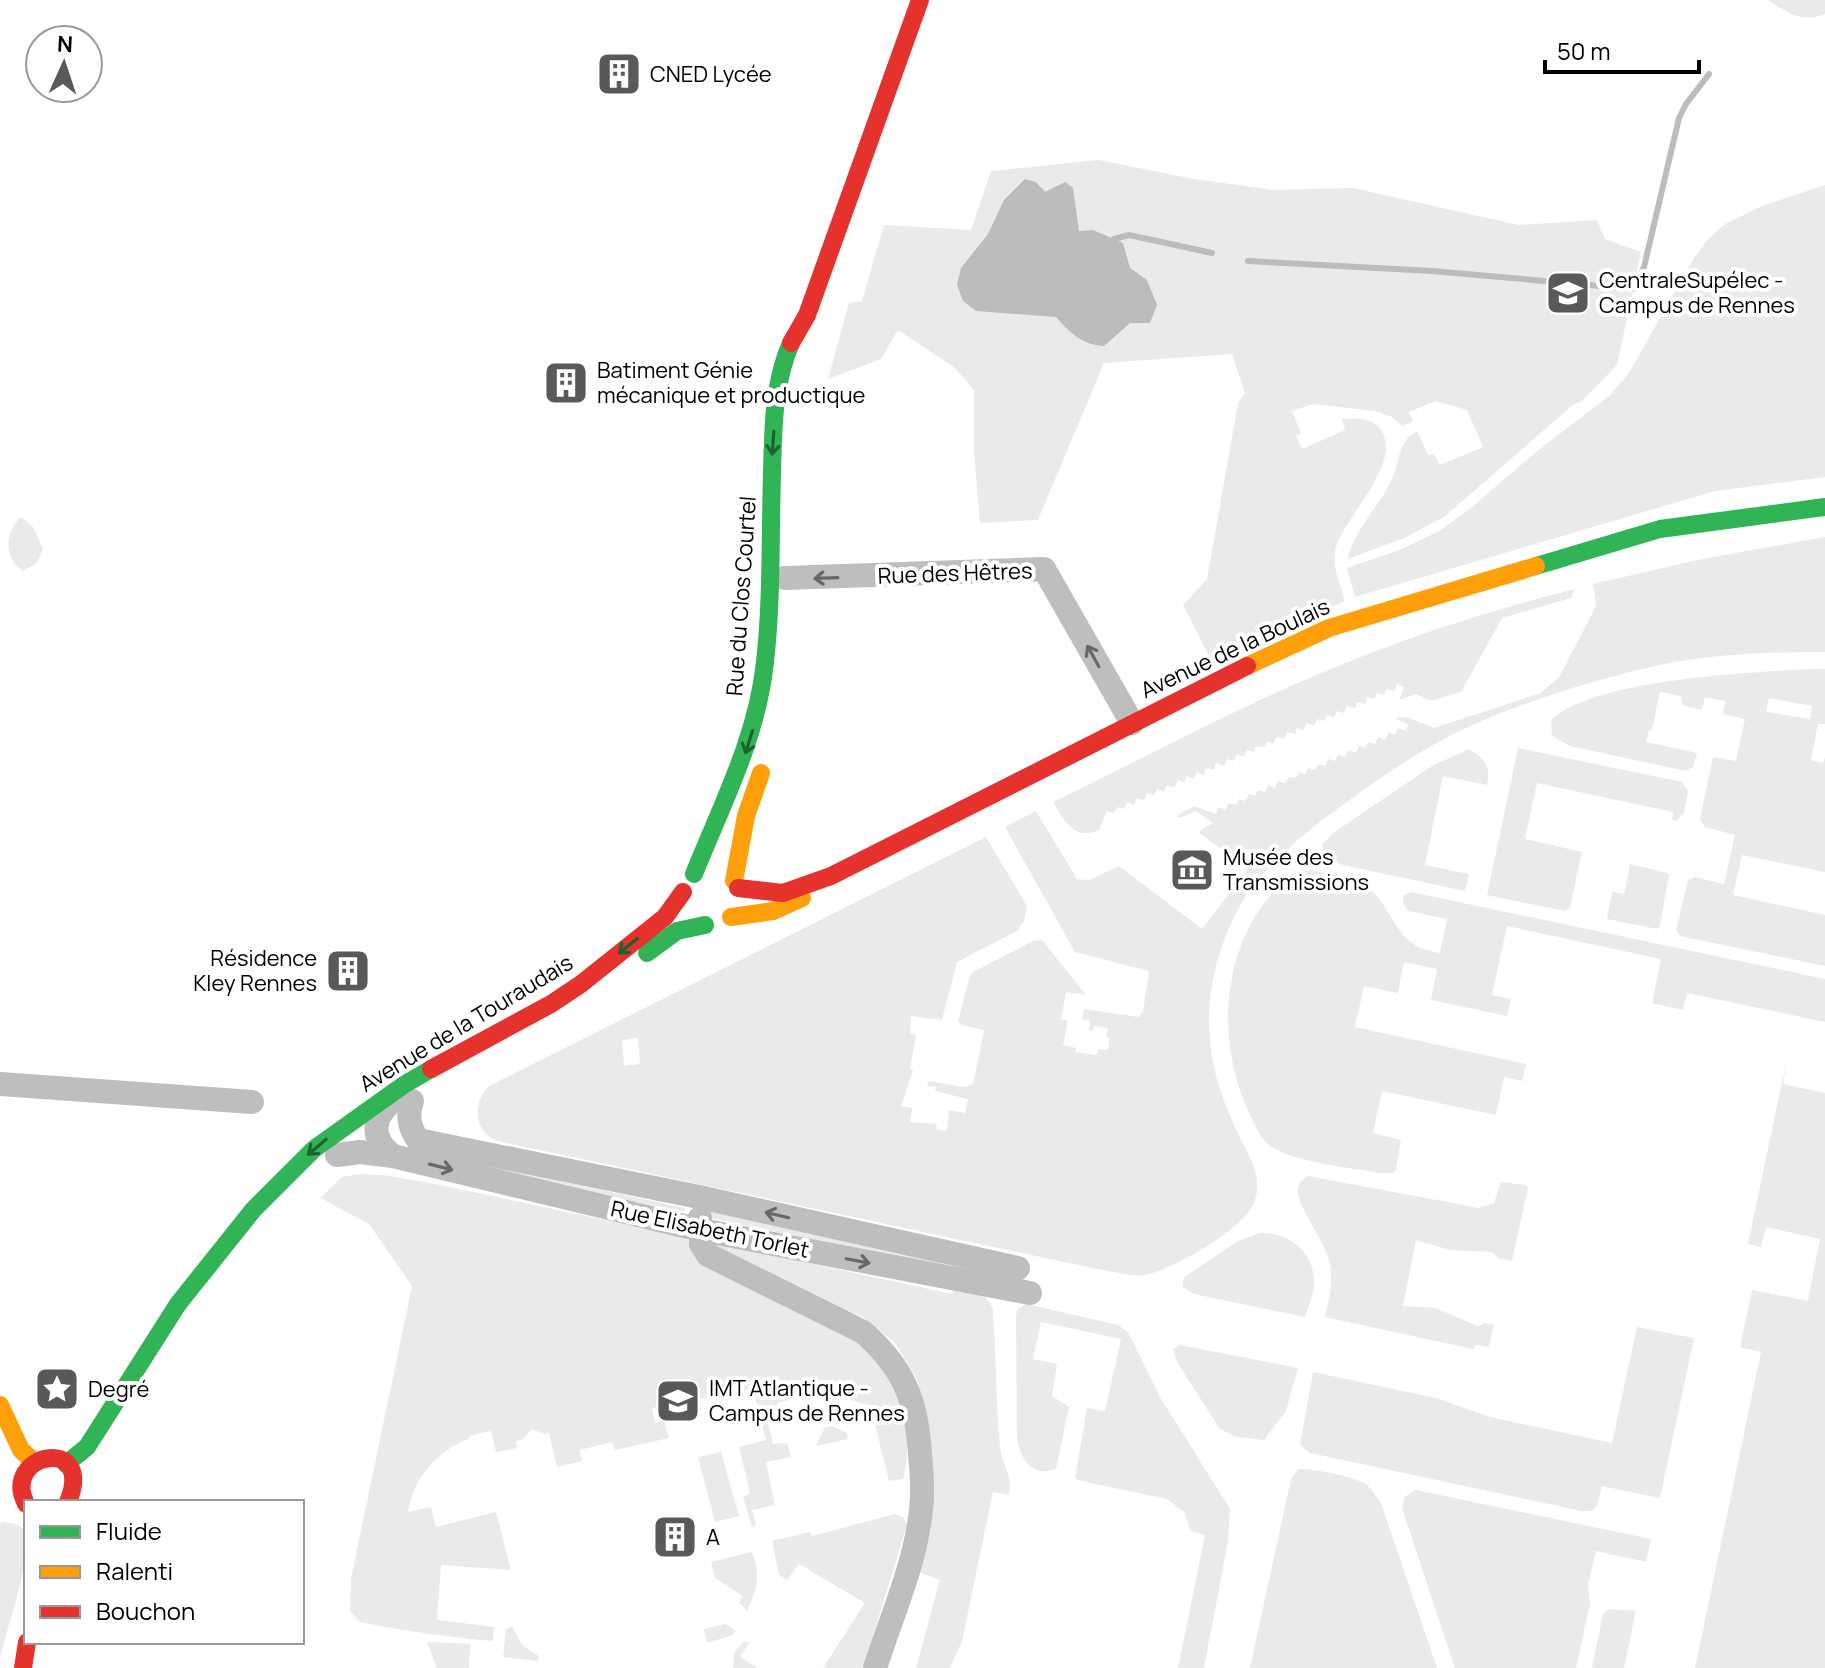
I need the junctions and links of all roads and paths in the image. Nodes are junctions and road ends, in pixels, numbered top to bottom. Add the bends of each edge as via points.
1 (920, 0) edge
2 (807, 315) junction
3 (796, 394) dead end
4 (791, 455) dead end
5 (1825, 507) edge
6 (785, 578) junction
7 (1132, 723) junction
8 (770, 730) dead end
9 (767, 753) dead end
10 (694, 874) junction
11 (831, 876) junction
12 (736, 884) junction
13 (683, 892) junction
14 (731, 917) junction
15 (705, 925) junction
16 (630, 969) dead end
17 (570, 1013) dead end
18 (434, 1067) junction
19 (0, 1084) edge
20 (412, 1101) junction
21 (252, 1102) dead end
22 (378, 1121) junction
23 (348, 1123) junction
24 (418, 1140) junction
25 (337, 1155) junction
26 (393, 1156) junction
27 (699, 1197) junction
28 (701, 1230) junction
29 (210, 1266) junction
30 (1018, 1268) dead end
31 (1030, 1293) dead end
32 (0, 1405) edge
33 (32, 1460) junction
34 (66, 1464) junction
35 (15, 1500) edge
36 (69, 1500) edge
37 (27, 1644) edge
38 (23, 1668) edge
39 (875, 1668) edge

1 - 2 main road, Rue du Clos Courtel
2 - 3 main road, Rue du Clos Courtel
2 -> 10 main road, Rue du Clos Courtel via 788,350 775,417 761,692 734,785
4 - 6 main road, Rue du Clos Courtel
5 - 7 main road, Avenue de la Boulais via 1660,529 1329,628
7 -> 6 street, Rue des Hêtres via 1044,569
6 - 8 main road, Rue du Clos Courtel
7 - 11 main road, Avenue de la Boulais
9 - 12 main road via 746,816
10 - 12 main road via 720,870
10 - 13 main road
11 - 12 main road, Avenue de la Boulais via 774,893
11 - 14 main road, Avenue de la Boulais via 804,897 773,911
12 - 14 main road via 739,903
13 - 15 main road via 687,913
13 -> 18 main road, Avenue de la Touraudais via 665,917 581,984
14 - 15 main road
15 - 16 main road via 665,937
17 - 20 main road, Avenue de la Touraudais
18 - 22 street via 388,1104
18 - 23 main road, Avenue de la Touraudais
19 - 21 street
20 - 22 main road, Avenue de la Touraudais
20 - 24 street via 410,1126
22 - 23 street, Rue Elisabeth Torlet
22 - 24 street, Rue Elisabeth Torlet
22 - 25 main road, Avenue de la Touraudais
22 - 26 street via 378,1143
23 -> 29 main road, Avenue de la Touraudais via 253,1210
24 - 27 street, Rue Elisabeth Torlet
25 - 26 street, Rue Elisabeth Torlet
25 - 29 main road, Avenue de la Touraudais
26 -> 28 street, Rue Elisabeth Torlet
27 - 28 street
30 -> 27 street, Rue Elisabeth Torlet
28 -> 31 street, Rue Elisabeth Torlet
28 - 39 street via 701,1244 715,1261 863,1332 879,1346 912,1396 919,1430 921,1513
29 - 34 main road, Avenue de la Touraudais via 163,1325 87,1447
32 - 33 main road via 21,1450
33 - 34 main road via 51,1457
33 - 35 main road via 19,1476
34 - 36 main road via 74,1477
37 - 38 main road

